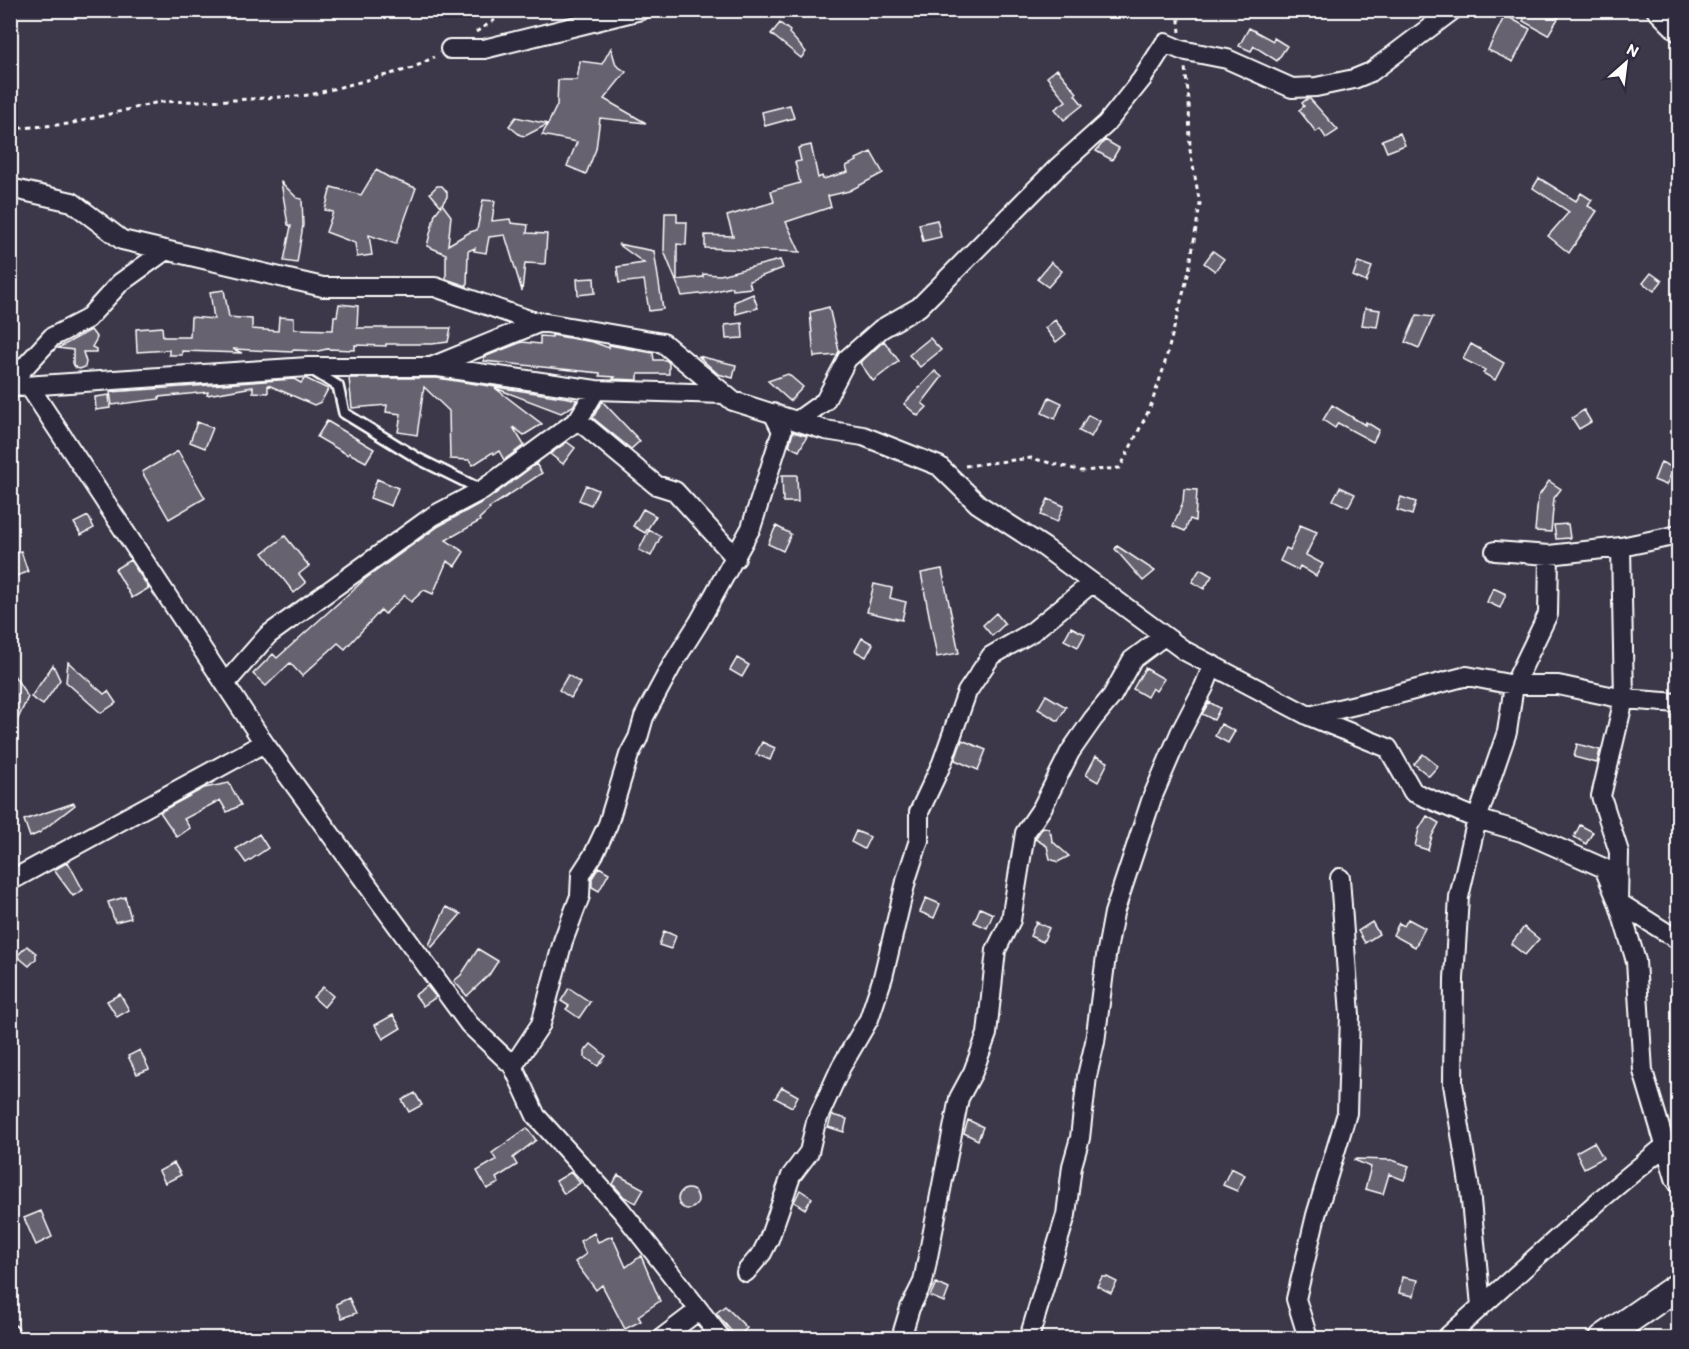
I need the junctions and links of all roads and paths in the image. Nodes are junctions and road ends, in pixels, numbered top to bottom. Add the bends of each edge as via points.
1 (510, 10) edge
2 (641, 10) edge
3 (1178, 10) edge
4 (1453, 10) edge
5 (1656, 10) edge
6 (1678, 32) edge
7 (450, 49) junction
8 (1181, 50) junction
9 (10, 129) edge
10 (10, 188) edge
11 (166, 250) junction
12 (541, 322) junction
13 (308, 367) junction
14 (430, 367) junction
15 (10, 385) edge
16 (29, 386) junction
17 (596, 390) junction
18 (724, 394) junction
19 (773, 413) junction
20 (578, 420) junction
21 (797, 421) junction
22 (939, 466) junction
23 (482, 490) junction
24 (1678, 535) edge
25 (1621, 547) junction
26 (1495, 551) dead end
27 (1549, 555) junction
28 (736, 558) junction
29 (1092, 583) junction
30 (1164, 636) junction
31 (1213, 665) junction
32 (225, 684) junction
33 (1514, 685) junction
34 (1624, 699) junction
35 (1678, 703) edge
36 (1309, 716) junction
37 (264, 743) junction
38 (1477, 819) junction
39 (1340, 878) dead end
40 (10, 881) edge
41 (1618, 902) junction
42 (1678, 940) edge
43 (513, 1066) junction
44 (1666, 1145) junction
45 (1678, 1183) edge
46 (746, 1272) dead end
47 (1678, 1286) edge
48 (1481, 1306) junction
49 (699, 1310) junction
50 (662, 1338) edge
51 (721, 1338) edge
52 (901, 1338) edge
53 (1029, 1338) edge
54 (1308, 1338) edge
55 (1446, 1338) edge
56 (1603, 1338) edge

1 - 7 path
2 - 7 street via 484,50
3 - 8 path
4 - 8 street via 1371,72 1316,87 1292,88 1227,59
5 - 6 street
7 - 9 path via 413,68 310,95 159,102 69,124
8 - 21 street via 1165,43 1106,124 919,306 881,329 847,359 825,401
8 - 22 path via 1200,204 1189,271 1163,370 1150,408 1120,468 1082,471 1031,458 974,466
10 - 11 street via 72,202 122,240
11 - 12 street via 323,287 435,287
11 - 15 street via 120,283 87,319 52,337
12 - 14 street
12 - 18 street via 663,343
13 - 14 street
13 - 16 street
13 - 23 lane via 338,386 344,412 419,459
14 - 17 street
15 - 16 street
16 - 32 street
17 - 18 street
17 - 20 street
18 - 19 street via 733,401
19 - 21 street
19 - 28 street via 782,432 751,528
20 - 23 street
20 - 28 street via 656,485 675,491
21 - 22 street via 863,436
22 - 29 street via 978,504
23 - 32 street via 433,516 268,634
24 - 25 street
25 - 27 street
25 - 34 street
26 - 27 street
27 - 33 street via 1548,614
28 - 43 street via 644,717 608,824 581,874 580,896 563,940 541,1024
29 - 30 street
29 - 46 street via 1032,632 991,656 967,692 942,763 919,812 919,840 869,1019 816,1122 809,1152 791,1176 769,1239
30 - 31 street
30 - 52 street via 1131,660 1112,696 1070,752 1025,833 1011,920 996,951 987,1035 959,1098 923,1282
31 - 36 street
31 - 53 street via 1152,798 1114,913 1066,1215
32 - 37 street
33 - 34 street via 1558,685
33 - 36 street via 1467,676
33 - 38 street via 1507,732
34 - 35 street
34 - 41 street via 1601,796 1618,852
36 - 38 street via 1388,748 1413,792
37 - 40 street
37 - 43 street via 469,1024
38 - 41 street via 1522,832 1604,868
38 - 48 street via 1459,897 1453,1084 1470,1190
39 - 54 street via 1350,1015 1347,1113 1296,1299
41 - 42 street
41 - 44 street via 1636,961 1643,1071
43 - 49 street via 536,1116 621,1210
44 - 45 street
44 - 48 street
47 - 56 main road
48 - 55 street
49 - 50 street
49 - 51 street

